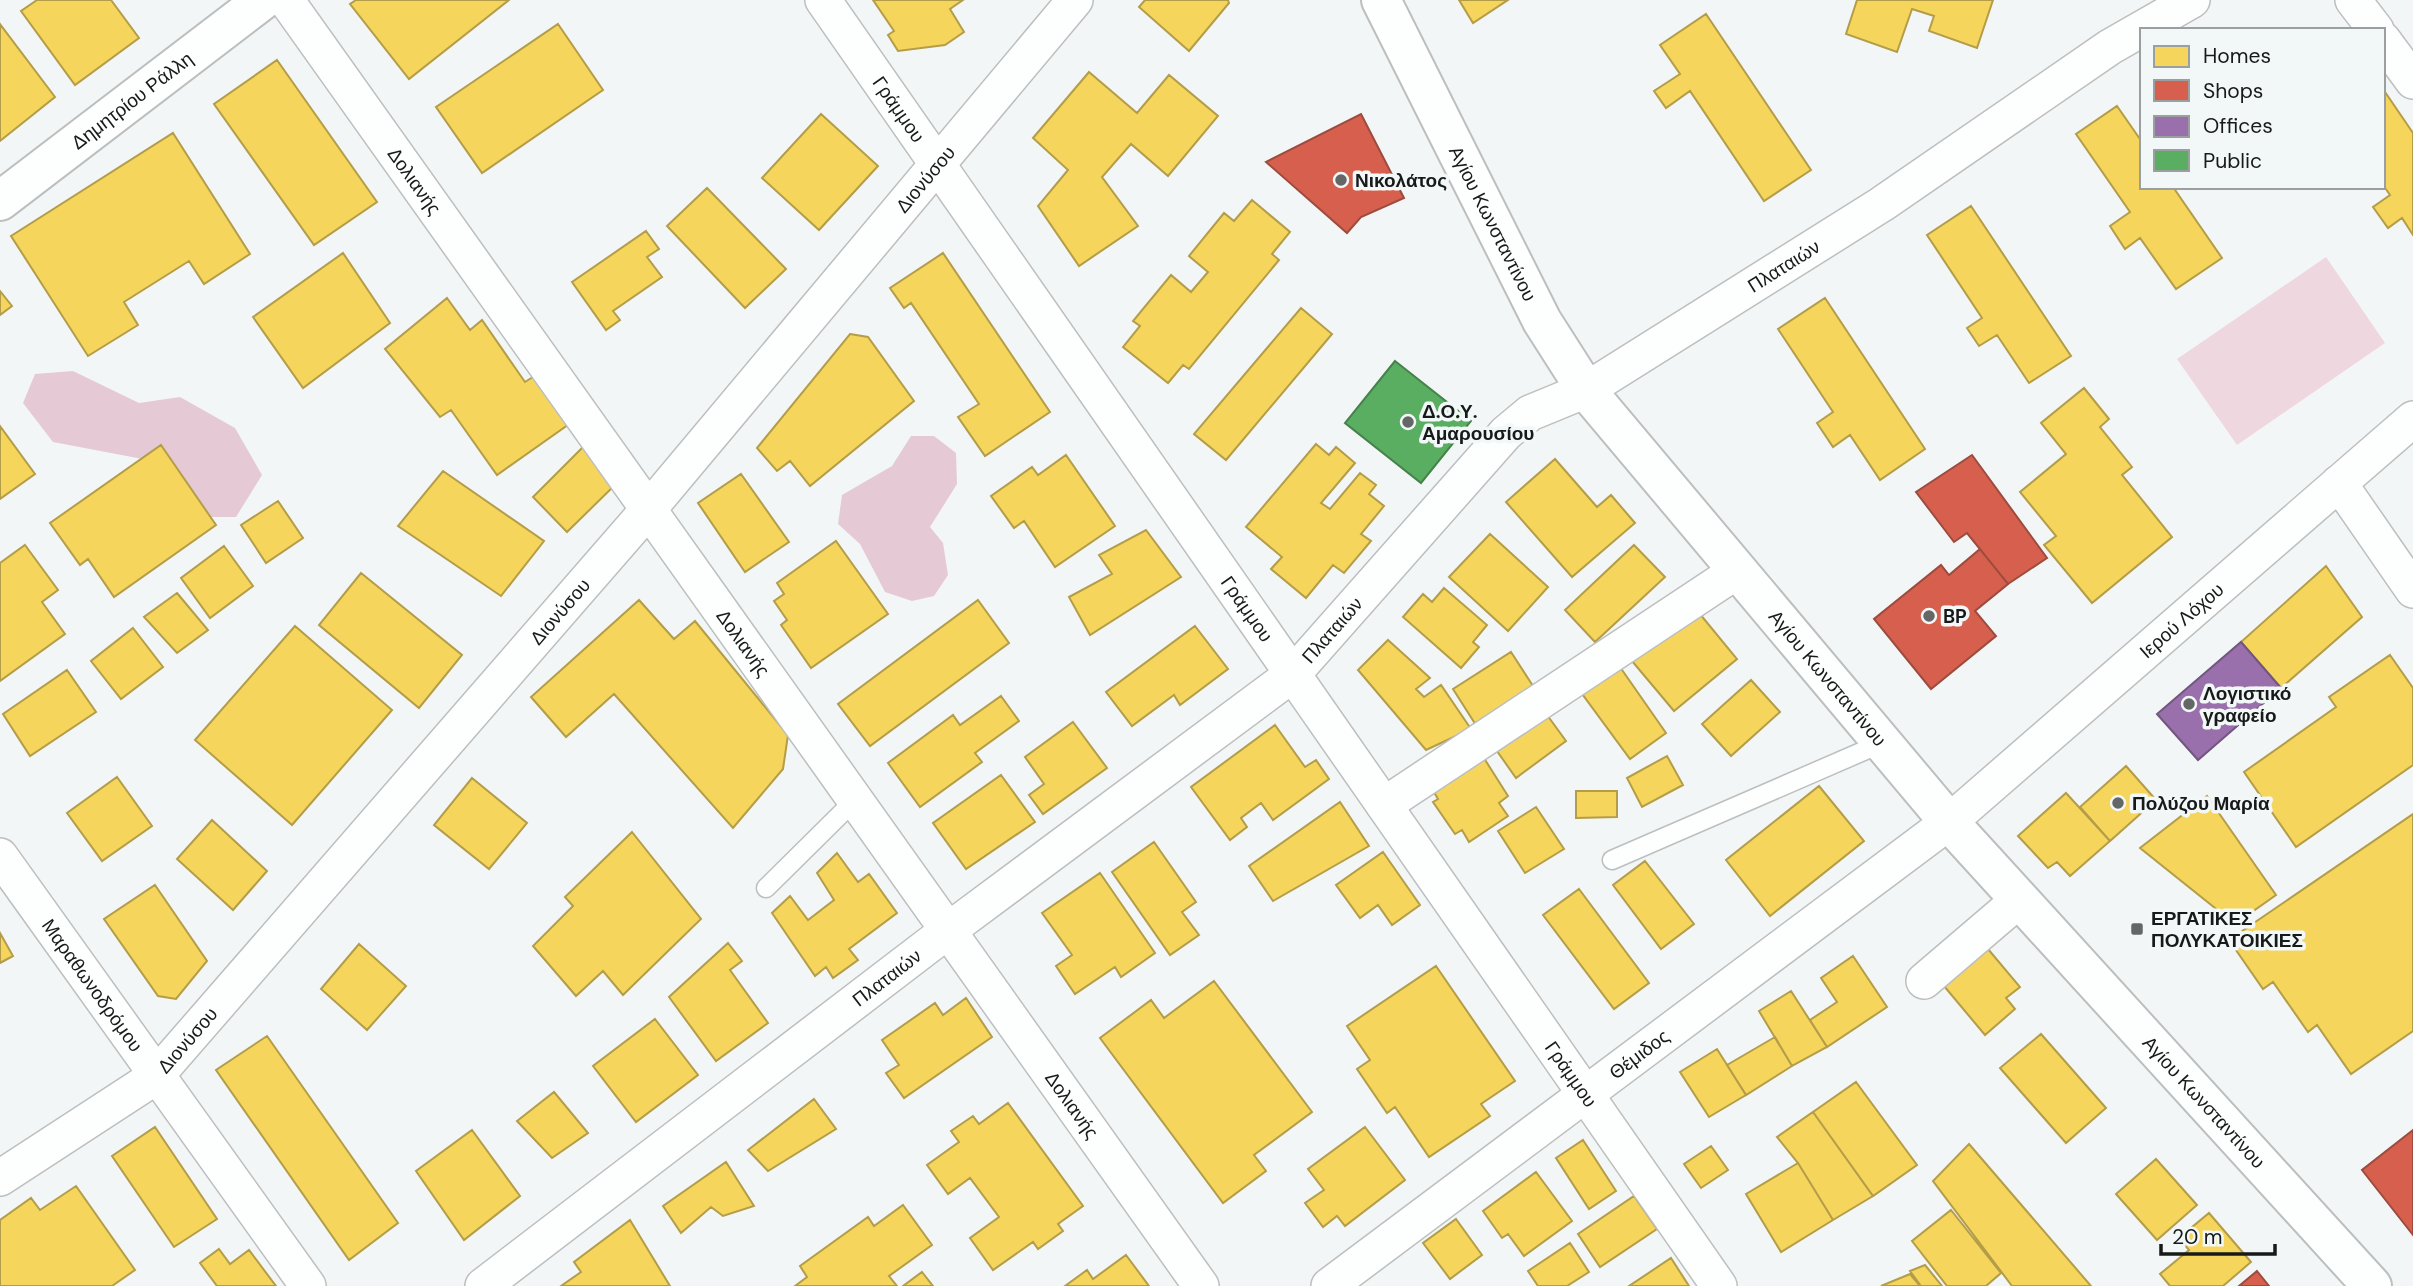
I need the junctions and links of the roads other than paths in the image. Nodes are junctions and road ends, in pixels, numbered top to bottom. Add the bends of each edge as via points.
1 (263, 0) edge
2 (286, 0) edge
3 (823, 0) edge
4 (1075, 0) edge
5 (1381, 0) edge
6 (2192, 0) edge
7 (2353, 0) edge
8 (2143, 28) edge
9 (2374, 28) edge
10 (2140, 30) edge
11 (2385, 43) edge
12 (2413, 81) edge
13 (937, 164) junction
14 (0, 201) edge
15 (1586, 390) junction
16 (2413, 419) edge
17 (2339, 483) junction
18 (647, 511) junction
19 (1737, 571) junction
20 (2413, 590) edge
21 (1293, 674) junction
22 (1882, 743) junction
23 (854, 801) junction
24 (1384, 805) junction
25 (1949, 822) junction
26 (0, 856) edge
27 (1612, 860) dead end
28 (766, 888) dead end
29 (2020, 899) junction
30 (946, 932) junction
31 (1924, 981) dead end
32 (155, 1077) junction
33 (1585, 1094) junction
34 (0, 1178) edge
35 (308, 1286) edge
36 (483, 1286) edge
37 (1201, 1286) edge
38 (1329, 1286) edge
39 (1719, 1286) edge
40 (2372, 1286) edge

1 - 14 street, Δημητρίου Ράλλη
2 - 18 street, Δολιανής
3 - 13 street, Γράμμου
4 - 13 street, Διονύσου
5 - 15 street, Αγίου Κωνσταντίνου via 1542,321
6 - 8 street, Πλαταιών
7 - 9 street
10 - 15 street, Πλαταιών via 1882,204
11 - 12 street
13 - 18 street, Διονύσου
13 - 21 street, Γράμμου
15 - 19 street, Αγίου Κωνσταντίνου
15 - 21 street, Πλαταιών via 1530,413 1506,433
16 - 17 street, Ιερού Λόχου
17 - 20 street
17 - 25 street, Ιερού Λόχου
18 - 23 street, Δολιανής
18 - 32 street, Διονύσου
19 - 22 street, Αγίου Κωνσταντίνου
19 - 24 street
21 - 24 street, Γράμμου
21 - 30 street, Πλαταιών
22 - 25 street, Αγίου Κωνσταντίνου
22 - 27 lane
23 - 28 lane
23 - 30 street, Δολιανής
24 - 33 street, Γράμμου
25 - 29 street, Αγίου Κωνσταντίνου
25 - 33 street, Θέμιδος
26 - 32 street, Μαραθωνοδρόμου
29 - 31 street
29 - 40 street, Αγίου Κωνσταντίνου
30 - 36 street, Πλαταιών
30 - 37 street, Δολιανής
32 - 34 street, Διονύσου
32 - 35 street, Μαραθωνοδρόμου
33 - 38 street, Θέμιδος
33 - 39 street, Γράμμου

